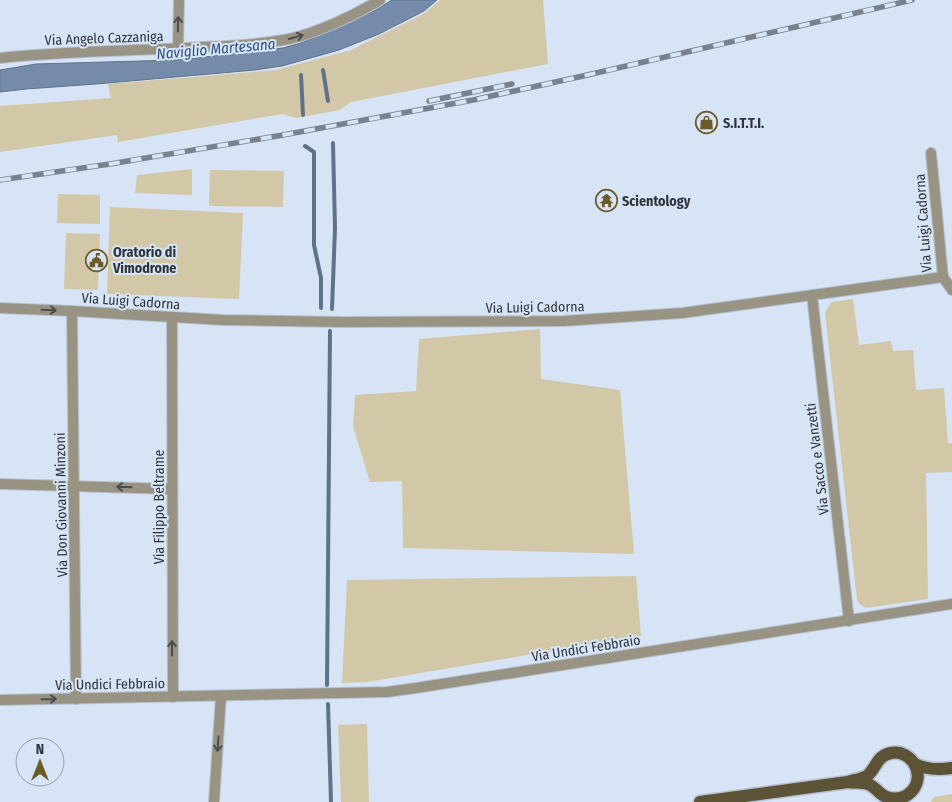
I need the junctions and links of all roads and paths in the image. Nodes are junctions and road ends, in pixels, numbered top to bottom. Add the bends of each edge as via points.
1 (179, 0) edge
2 (380, 0) edge
3 (361, 4) edge
4 (178, 48) junction
5 (0, 58) edge
6 (931, 153) dead end
7 (943, 277) junction
8 (952, 290) edge
9 (812, 295) junction
10 (0, 308) edge
11 (72, 310) junction
12 (172, 318) junction
13 (0, 484) edge
14 (74, 486) junction
15 (172, 489) junction
16 (952, 604) edge
17 (849, 621) junction
18 (221, 696) junction
19 (173, 697) junction
20 (76, 699) junction
21 (0, 700) edge
22 (915, 764) junction
23 (947, 769) edge
24 (873, 770) junction
25 (848, 782) junction
26 (916, 784) junction
27 (876, 788) junction
28 (899, 800) edge
29 (214, 802) edge
30 (700, 802) edge

4 -> 1 street
2 - 3 street, Via Angelo Cazzaniga
4 -> 3 street, Via Angelo Cazzaniga via 264,43 301,36
4 - 5 street, Via Angelo Cazzaniga
6 - 7 street, Via Luigi Cadorna
7 - 8 street
7 - 9 street, Via Luigi Cadorna
9 - 12 street, Via Luigi Cadorna via 682,313 570,321 342,322
9 - 17 street, Via Sacco e Vanzetti
10 -> 11 street, Via Luigi Cadorna
11 - 12 street, Via Luigi Cadorna
11 - 14 street, Via Don Giovanni Minzoni
12 - 15 street, Via Filippo Beltrame
13 - 14 street
15 -> 14 street
14 - 20 street, Via Don Giovanni Minzoni
19 -> 15 street, Via Filippo Beltrame
16 - 17 street, Via Undici Febbraio
17 - 18 street, Via Undici Febbraio via 406,690
18 - 19 street, Via Undici Febbraio
18 -> 29 street
19 - 20 street, Via Undici Febbraio
21 -> 20 street, Via Undici Febbraio
22 - 23 main road
22 - 24 main road via 906,756 891,753 880,758
22 - 26 main road
23 - 26 main road
24 - 25 main road via 867,776
24 - 27 main road
25 - 27 main road
25 - 30 main road
26 - 28 main road
27 - 28 main road via 884,796

